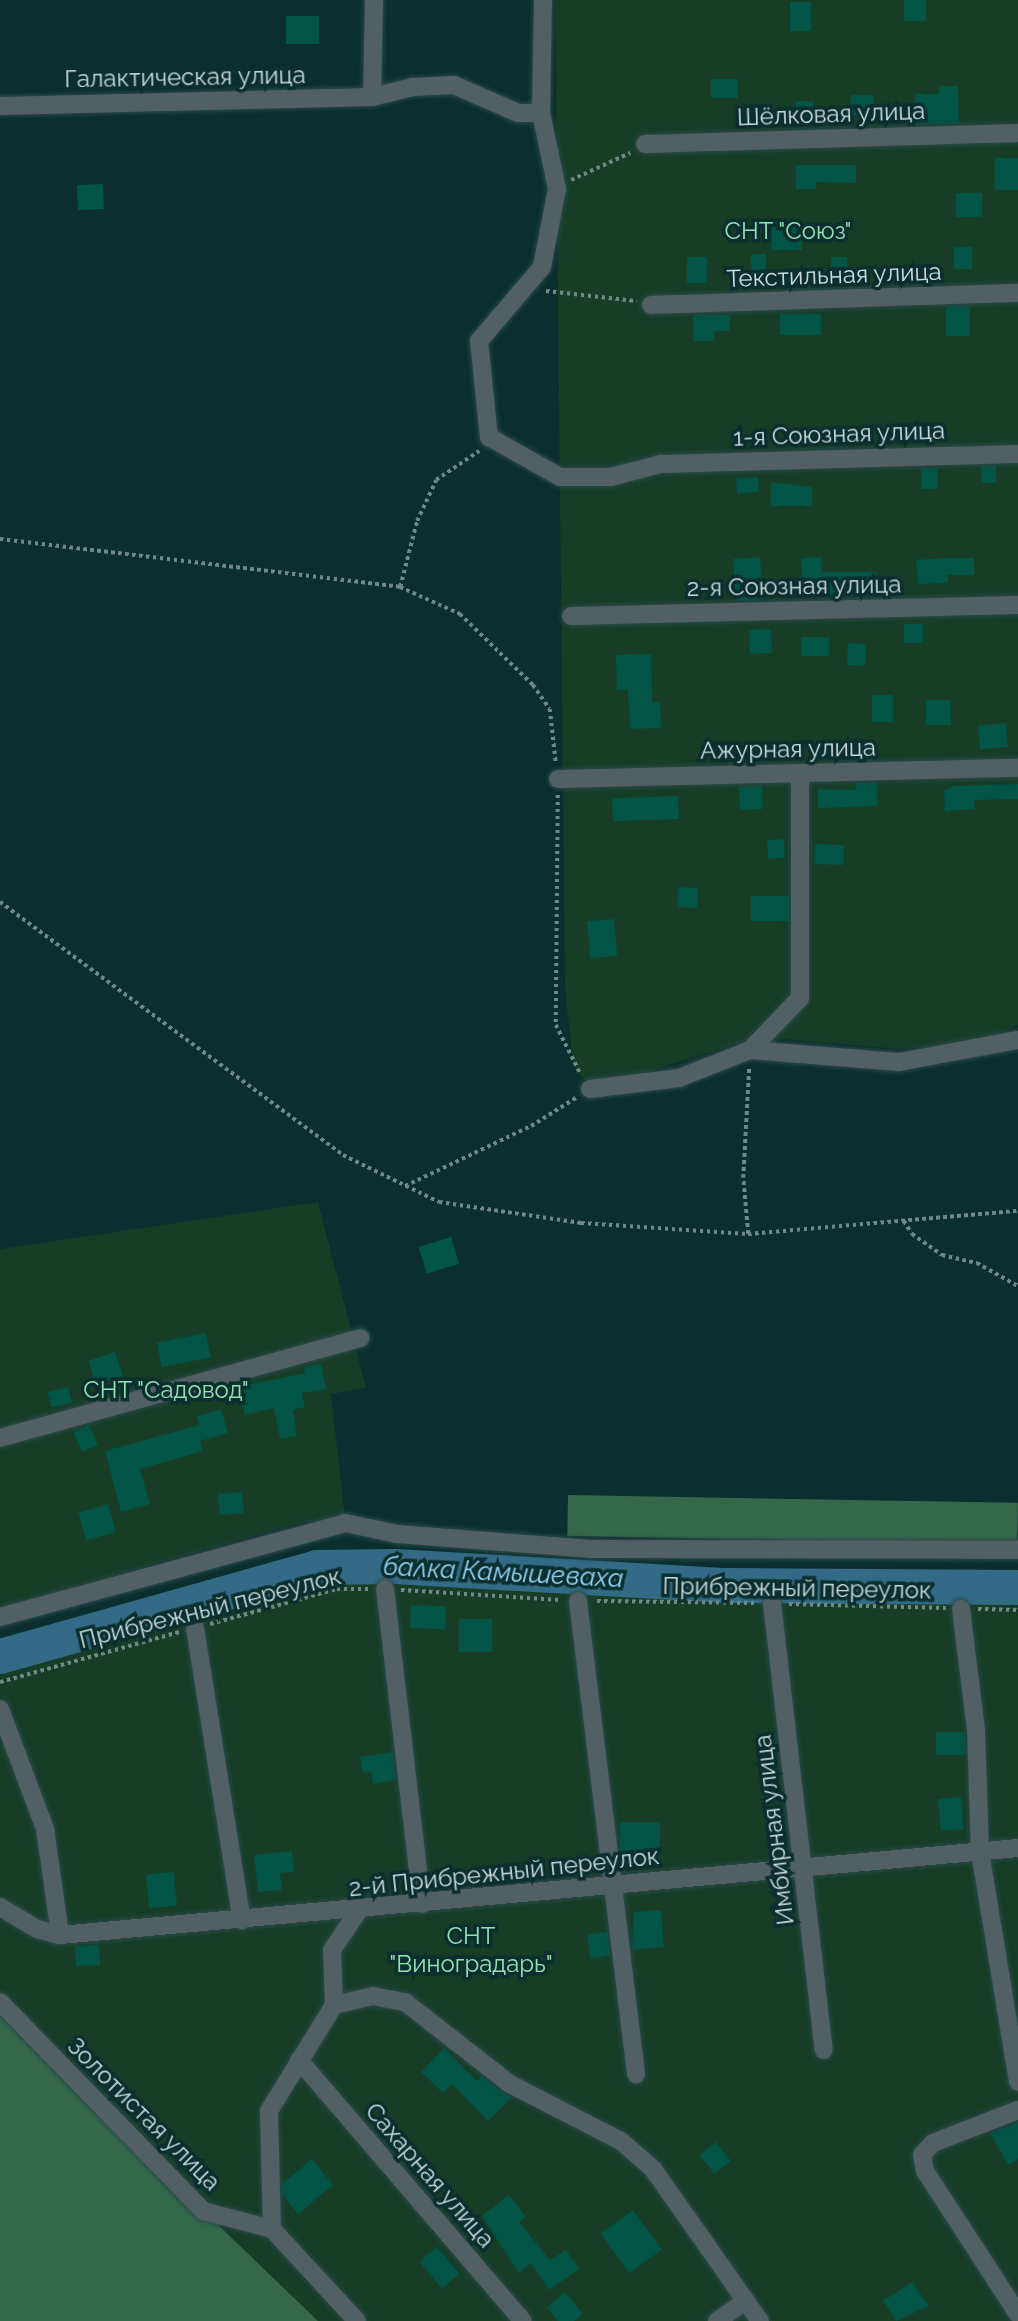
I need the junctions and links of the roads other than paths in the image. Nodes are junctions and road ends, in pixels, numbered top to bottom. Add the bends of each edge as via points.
1 (374, 0) edge
2 (543, 0) edge
3 (372, 97) junction
4 (0, 106) edge
5 (541, 113) junction
6 (1018, 133) edge
7 (645, 144) road end
8 (1018, 293) edge
9 (651, 305) road end
10 (1018, 454) edge
11 (1018, 605) edge
12 (571, 615) dead end
13 (1018, 768) edge
14 (800, 774) junction
15 (558, 779) road end
16 (1018, 1040) edge
17 (750, 1050) junction
18 (590, 1089) road end
19 (360, 1338) dead end
20 (0, 1438) edge
21 (1018, 1550) edge
22 (385, 1589) road end
23 (578, 1601) road end
24 (772, 1603) road end
25 (961, 1609) road end
26 (0, 1617) edge
27 (195, 1628) road end
28 (0, 1709) edge
29 (1018, 1848) edge
30 (980, 1852) junction
31 (802, 1866) junction
32 (613, 1886) junction
33 (422, 1903) junction
34 (0, 1907) edge
35 (359, 1910) junction
36 (242, 1920) junction
37 (60, 1935) junction
38 (0, 2002) edge
39 (334, 2005) junction
40 (824, 2050) dead end
41 (299, 2060) junction
42 (636, 2074) dead end
43 (1018, 2082) edge
44 (1018, 2110) edge
45 (272, 2229) junction
46 (746, 2301) junction
47 (1018, 2314) edge
48 (357, 2321) edge
49 (523, 2321) edge
50 (717, 2321) edge
51 (760, 2321) edge

1 - 3 street
2 - 5 street
3 - 4 street, Галактическая улица
3 - 5 street, Галактическая улица via 454,85 518,113
5 - 10 street, 1-я Союзная улица via 557,189 542,267 479,341 489,437 560,477 611,477 661,464
6 - 7 street, Шёлковая улица
8 - 9 street, Текстильная улица
11 - 12 street, 2-я Союзная улица
13 - 14 street, Ажурная улица
14 - 15 street, Ажурная улица
14 - 17 street via 800,998
16 - 17 street via 899,1062
17 - 18 street via 679,1078
19 - 20 street
21 - 26 street via 593,1549 397,1534 345,1523
22 - 33 street
23 - 32 street
24 - 31 street, Имбирная улица
25 - 30 street via 976,1730
27 - 36 street
28 - 37 street via 45,1829
29 - 30 street, 2-й Прибрежный переулок
30 - 31 street, 2-й Прибрежный переулок
30 - 43 street
31 - 32 street, 2-й Прибрежный переулок
31 - 40 street, Имбирная улица
32 - 33 street, 2-й Прибрежный переулок
32 - 42 street
33 - 35 street, 2-й Прибрежный переулок
34 - 37 street, 2-й Прибрежный переулок via 37,1929
35 - 36 street, 2-й Прибрежный переулок
35 - 39 street via 332,1950
36 - 37 street, 2-й Прибрежный переулок
38 - 45 street, Золотистая улица via 203,2211
39 - 41 street
39 - 46 street via 373,1996 405,2002 510,2084 621,2141 653,2169
41 - 45 street via 269,2111
41 - 49 street, Сахарная улица
44 - 47 street via 933,2143 922,2155 925,2171
45 - 48 street
46 - 50 street
46 - 51 street

